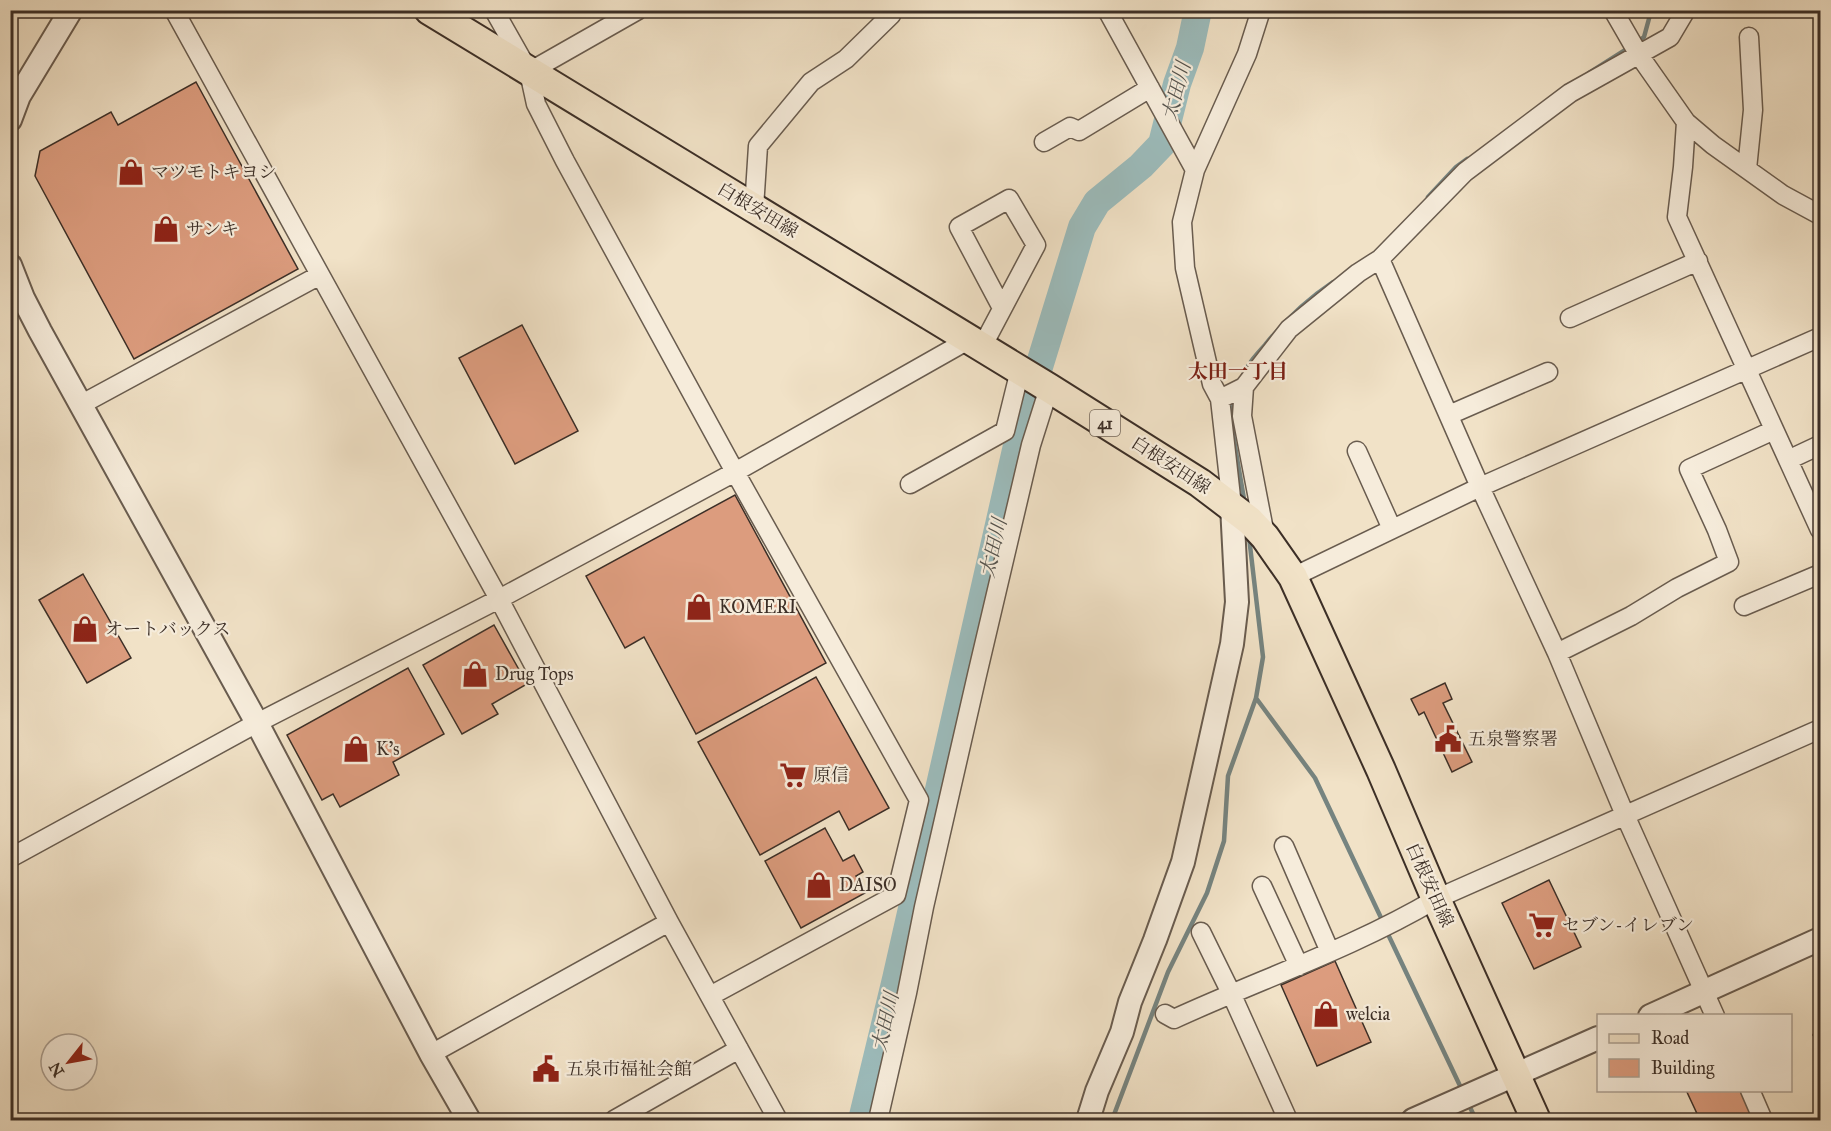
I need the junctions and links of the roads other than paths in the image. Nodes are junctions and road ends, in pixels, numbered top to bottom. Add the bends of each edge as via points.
1 (71, 10) edge
2 (174, 10) edge
3 (429, 10) edge
4 (494, 10) edge
5 (638, 10) edge
6 (891, 10) edge
7 (1107, 10) edge
8 (1261, 10) edge
9 (1613, 10) edge
10 (1686, 10) edge
11 (1749, 37) dead end
12 (1639, 55) junction
13 (529, 72) junction
14 (1150, 88) junction
15 (10, 120) edge
16 (1686, 122) junction
17 (1044, 142) dead end
18 (1747, 169) junction
19 (1195, 170) junction
20 (753, 208) junction
21 (1821, 215) edge
22 (1380, 259) junction
23 (1698, 261) junction
24 (10, 265) edge
25 (320, 275) junction
26 (1002, 308) junction
27 (1570, 318) dead end
28 (1821, 337) edge
29 (976, 343) junction
30 (1020, 370) junction
31 (1746, 370) junction
32 (1548, 372) dead end
33 (1244, 387) junction
34 (1049, 388) junction
35 (1220, 399) junction
36 (82, 404) junction
37 (1449, 415) junction
38 (1774, 430) junction
39 (1821, 445) edge
40 (1357, 451) dead end
41 (1788, 460) junction
42 (735, 472) junction
43 (910, 484) dead end
44 (1480, 488) junction
45 (1232, 506) junction
46 (1392, 529) junction
47 (1821, 530) edge
48 (1265, 537) junction
49 (1821, 574) edge
50 (1293, 577) junction
51 (499, 599) junction
52 (1744, 606) dead end
53 (1557, 653) junction
54 (257, 723) junction
55 (1821, 729) edge
56 (1624, 815) junction
57 (1284, 846) dead end
58 (10, 858) edge
59 (1262, 886) dead end
60 (1436, 899) junction
61 (669, 922) junction
62 (1201, 933) dead end
63 (1821, 939) edge
64 (1330, 952) junction
65 (1299, 966) junction
66 (1704, 992) junction
67 (1231, 993) junction
68 (710, 996) junction
69 (1165, 1014) dead end
70 (1654, 1014) edge
71 (1714, 1014) edge
72 (1597, 1039) edge
73 (739, 1049) junction
74 (431, 1054) junction
75 (1516, 1075) junction
76 (1750, 1092) edge
77 (469, 1120) edge
78 (614, 1120) edge
79 (778, 1120) edge
80 (878, 1120) edge
81 (1088, 1120) edge
82 (1288, 1120) edge
83 (1413, 1120) edge
84 (1536, 1120) edge
85 (1763, 1120) edge

1 - 15 street via 19,96
2 - 25 street
3 - 13 main road, 白根安田線 / 41
4 - 13 street
5 - 13 street
6 - 20 street via 891,15 846,59 811,82 758,146
7 - 14 street
8 - 19 street via 1247,54
9 - 12 street
10 - 12 street via 1670,37
11 - 18 street via 1753,110
12 - 16 street
12 - 22 street via 1570,93 1465,172
13 - 20 main road, 白根安田線 / 41
13 - 42 street via 536,104 565,161
14 - 17 street via 1079,132 1070,127
14 - 19 street
16 - 18 street
16 - 23 street via 1677,217
18 - 21 street via 1783,195
19 - 35 street via 1182,222 1185,268 1212,384
20 - 29 main road, 白根安田線 / 41
22 - 33 street via 1289,329
22 - 37 street
23 - 27 street
23 - 31 street
24 - 36 street via 32,314
25 - 36 street
25 - 51 street
26 - 26 street via 1036,245 1010,199 959,227
26 - 29 street
28 - 31 street
29 - 30 main road, 白根安田線 / 41
29 - 42 street
30 - 34 main road, 白根安田線 / 41
30 - 43 street via 1005,431
31 - 38 street
31 - 44 street
32 - 37 street
33 - 35 street
33 - 48 street via 1242,416
34 - 45 main road, 白根安田線 / 41
34 - 80 street via 1031,445 977,675
35 - 45 street
36 - 54 street
37 - 44 street
38 - 41 street
38 - 53 street via 1689,469 1729,562
39 - 41 street
40 - 46 street
41 - 47 street
42 - 51 street
42 - 68 street via 919,800 896,895
44 - 46 street
44 - 53 street
45 - 48 main road, 白根安田線 / 41
45 - 81 street via 1237,602 1232,644 1184,862
46 - 50 street
48 - 50 main road, 白根安田線 / 41
49 - 52 street
50 - 60 main road, 白根安田線 / 41
51 - 54 street
51 - 61 street
53 - 56 street
54 - 58 street
54 - 74 street
55 - 56 street
56 - 60 street
56 - 66 street
57 - 64 street
59 - 65 street
60 - 64 street
60 - 75 main road, 白根安田線 / 41
61 - 68 street
61 - 74 street
62 - 67 street
63 - 66 street
64 - 65 street
65 - 67 street
66 - 70 street
66 - 71 street
67 - 69 street via 1174,1019
67 - 82 street
68 - 73 street
72 - 75 street
73 - 78 street
73 - 79 street
74 - 77 street
75 - 83 street
75 - 84 main road, 白根安田線 / 41
76 - 85 street

